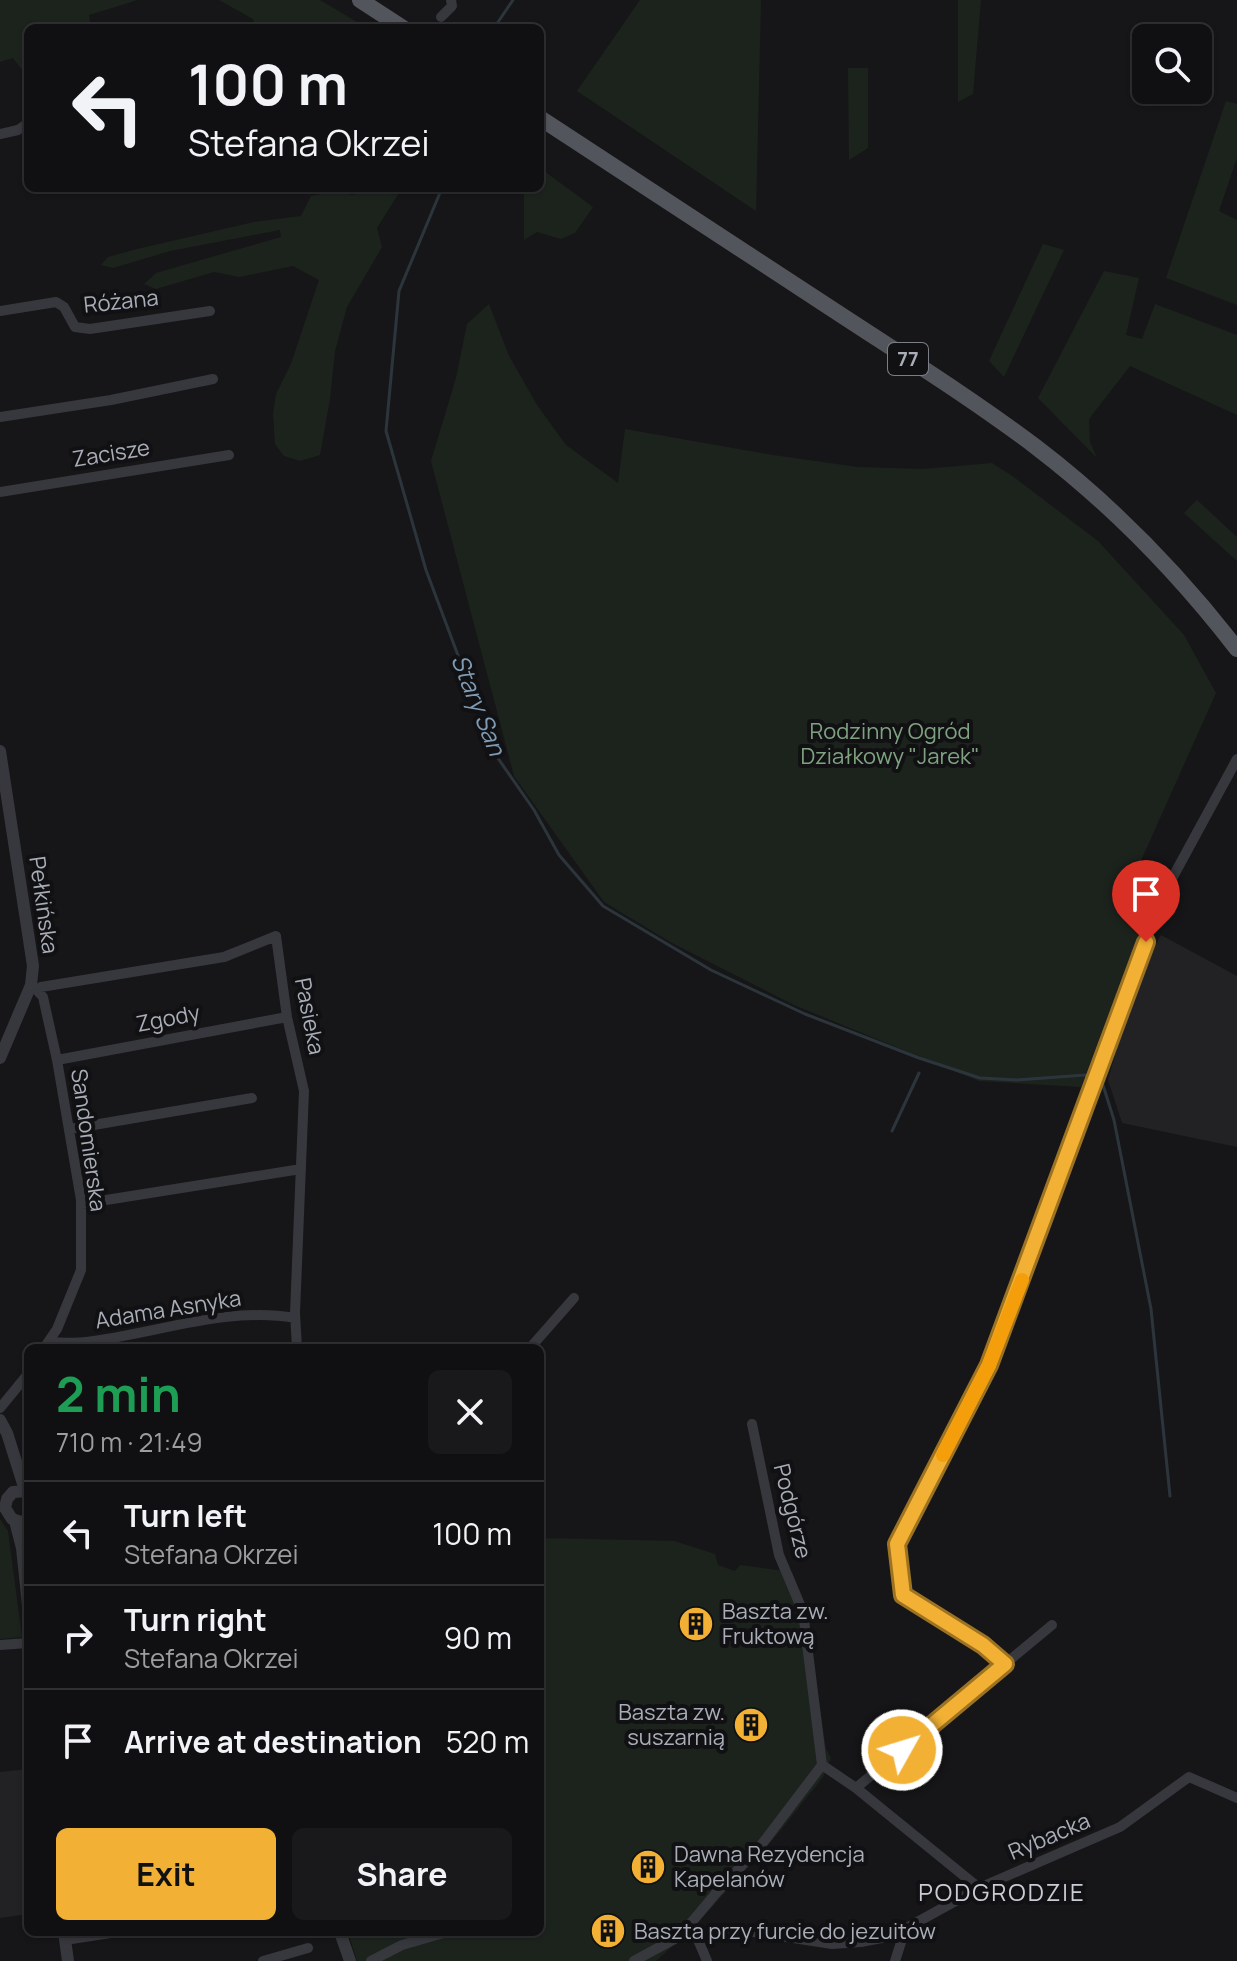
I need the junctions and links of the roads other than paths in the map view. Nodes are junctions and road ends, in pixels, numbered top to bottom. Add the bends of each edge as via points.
1 (360, 0) edge
2 (451, 0) edge
3 (441, 17) dead end
4 (397, 24) edge
5 (544, 121) edge
6 (24, 126) edge
7 (0, 134) edge
8 (0, 311) edge
9 (210, 311) dead end
10 (213, 379) dead end
11 (0, 417) edge
12 (229, 455) dead end
13 (0, 492) edge
14 (1237, 649) edge
15 (0, 751) edge
16 (1237, 759) edge
17 (34, 988) junction
18 (287, 1017) junction
19 (0, 1058) edge
20 (57, 1060) junction
21 (252, 1098) dead end
22 (70, 1129) junction
23 (301, 1169) junction
24 (81, 1204) junction
25 (574, 1298) dead end
26 (295, 1318) junction
27 (47, 1344) edge
28 (64, 1344) edge
29 (297, 1344) edge
30 (534, 1344) edge
31 (24, 1379) edge
32 (0, 1408) edge
33 (0, 1420) edge
34 (752, 1424) dead end
35 (22, 1491) edge
36 (23, 1521) edge
37 (24, 1567) edge
38 (1052, 1625) dead end
39 (24, 1643) edge
40 (0, 1645) edge
41 (1005, 1664) junction
42 (822, 1765) junction
43 (856, 1788) junction
44 (1237, 1798) edge
45 (979, 1888) junction
46 (905, 1930) junction
47 (696, 1935) junction
48 (65, 1936) edge
49 (341, 1936) edge
50 (433, 1936) edge
51 (680, 1936) junction
52 (308, 1948) dead end
53 (68, 1961) edge
54 (263, 1961) edge
55 (350, 1961) edge
56 (371, 1961) edge
57 (634, 1961) edge
58 (707, 1961) edge
59 (895, 1961) edge

1 - 4 main road
2 - 3 street
5 - 14 main road, 77 via 1038,448 1143,541
6 - 7 street
8 - 9 street, Różana via 56,302 75,327 90,329
10 - 11 street
12 - 13 street, Zacisze
15 - 17 street, Pełkińska
16 - 41 street via 1162,897 989,1365 897,1544 903,1595
17 - 18 street, Pasieka via 224,957 276,936
17 - 19 street, Pełkińska
17 - 20 street, Sandomierska via 43,997
18 - 20 street, Zgody
18 - 23 street, Pasieka via 304,1091
20 - 22 street, Sandomierska
21 - 22 street
22 - 24 street, Sandomierska
23 - 24 street
23 - 26 street, Pasieka
24 - 27 street, Sandomierska via 81,1270
25 - 30 street
26 - 28 street, Adama Asnyka via 251,1315
26 - 29 street, Pasieka
31 - 32 street
33 - 35 street
34 - 42 street, Podgórze via 779,1555 803,1612
35 - 36 street via 7,1499 5,1508 9,1516
36 - 37 street
38 - 41 street
39 - 40 street
41 - 43 street
42 - 43 street
42 - 51 street via 762,1844
43 - 45 street
44 - 45 street, Rybacka via 1189,1777 1120,1827
45 - 46 street, Rybacka
46 - 47 street, Rybacka via 832,1944 747,1931
46 - 59 street
47 - 51 street, Rybacka
47 - 58 street
48 - 53 street
49 - 55 street
50 - 56 street
51 - 57 street
52 - 54 street

